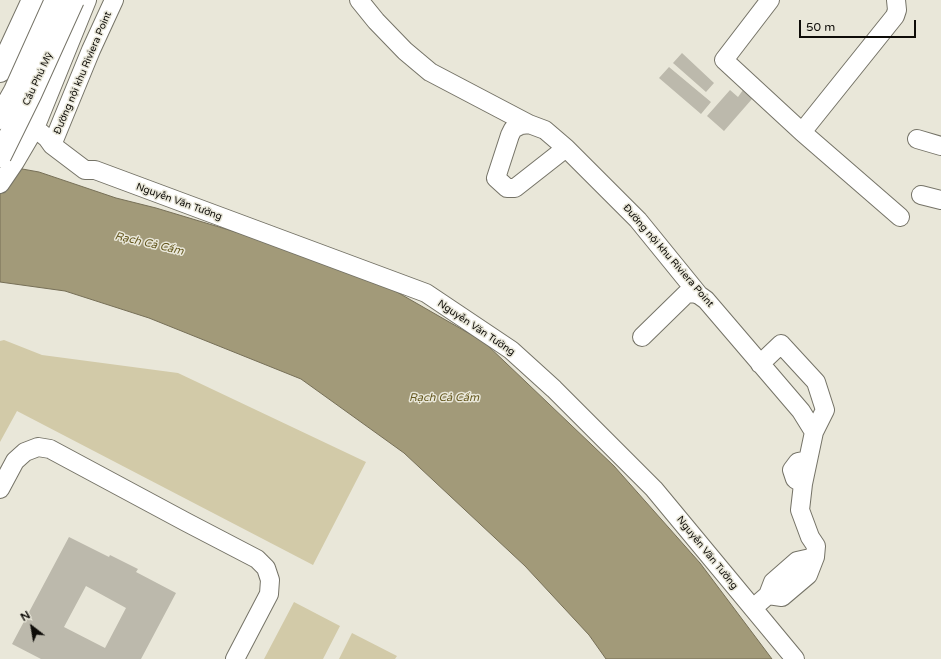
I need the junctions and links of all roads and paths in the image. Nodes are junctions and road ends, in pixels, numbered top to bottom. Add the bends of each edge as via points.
1 (34, 0) edge
2 (56, 0) edge
3 (73, 0) edge
4 (87, 0) edge
5 (114, 0) edge
6 (358, 0) edge
7 (770, 0) edge
8 (897, 5) edge
9 (0, 71) edge
10 (0, 107) edge
11 (0, 118) edge
12 (529, 124) junction
13 (802, 132) junction
14 (47, 137) junction
15 (917, 139) dead end
16 (941, 146) edge
17 (566, 148) junction
18 (8, 159) edge
19 (0, 184) edge
20 (921, 195) dead end
21 (941, 200) edge
22 (900, 217) dead end
23 (699, 295) junction
24 (642, 337) dead end
25 (760, 364) junction
26 (814, 432) junction
27 (0, 489) edge
28 (753, 609) junction
29 (235, 659) edge
30 (796, 659) edge

1 - 9 main road
2 - 11 main road, Cầu Phú Mỹ, bridge
3 - 18 main road, Cầu Phú Mỹ, bridge via 37,82
4 - 14 street
5 - 14 street, Đường nội khu Riviera Point
6 - 12 street, Đường nội khu Riviera Point via 405,51 430,72
7 - 13 street via 724,60
8 - 13 street via 895,16
10 - 14 street, Nguyễn Văn Tưởng
12 - 17 street, Đường nội khu Riviera Point via 545,130
12 - 17 street via 513,129 510,135 496,178 507,188 515,188
13 - 22 street
14 - 18 street
14 - 28 street, Nguyễn Văn Tưởng via 86,170 95,170 426,293 511,350 554,389 654,489
15 - 16 street
17 - 23 street, Đường nội khu Riviera Point via 638,220
18 - 19 street
20 - 21 street
23 - 24 street via 686,294
23 - 25 street, Đường nội khu Riviera Point
25 - 26 street, Đường nội khu Riviera Point via 801,411
25 - 26 street via 782,344 816,382 825,410
26 - 28 street via 800,510 816,546 815,557 797,561 773,582 768,595
27 - 29 street via 15,461 25,452 38,447 50,450 257,559 266,568 270,580 268,594
28 - 30 street, Nguyễn Văn Tưởng

